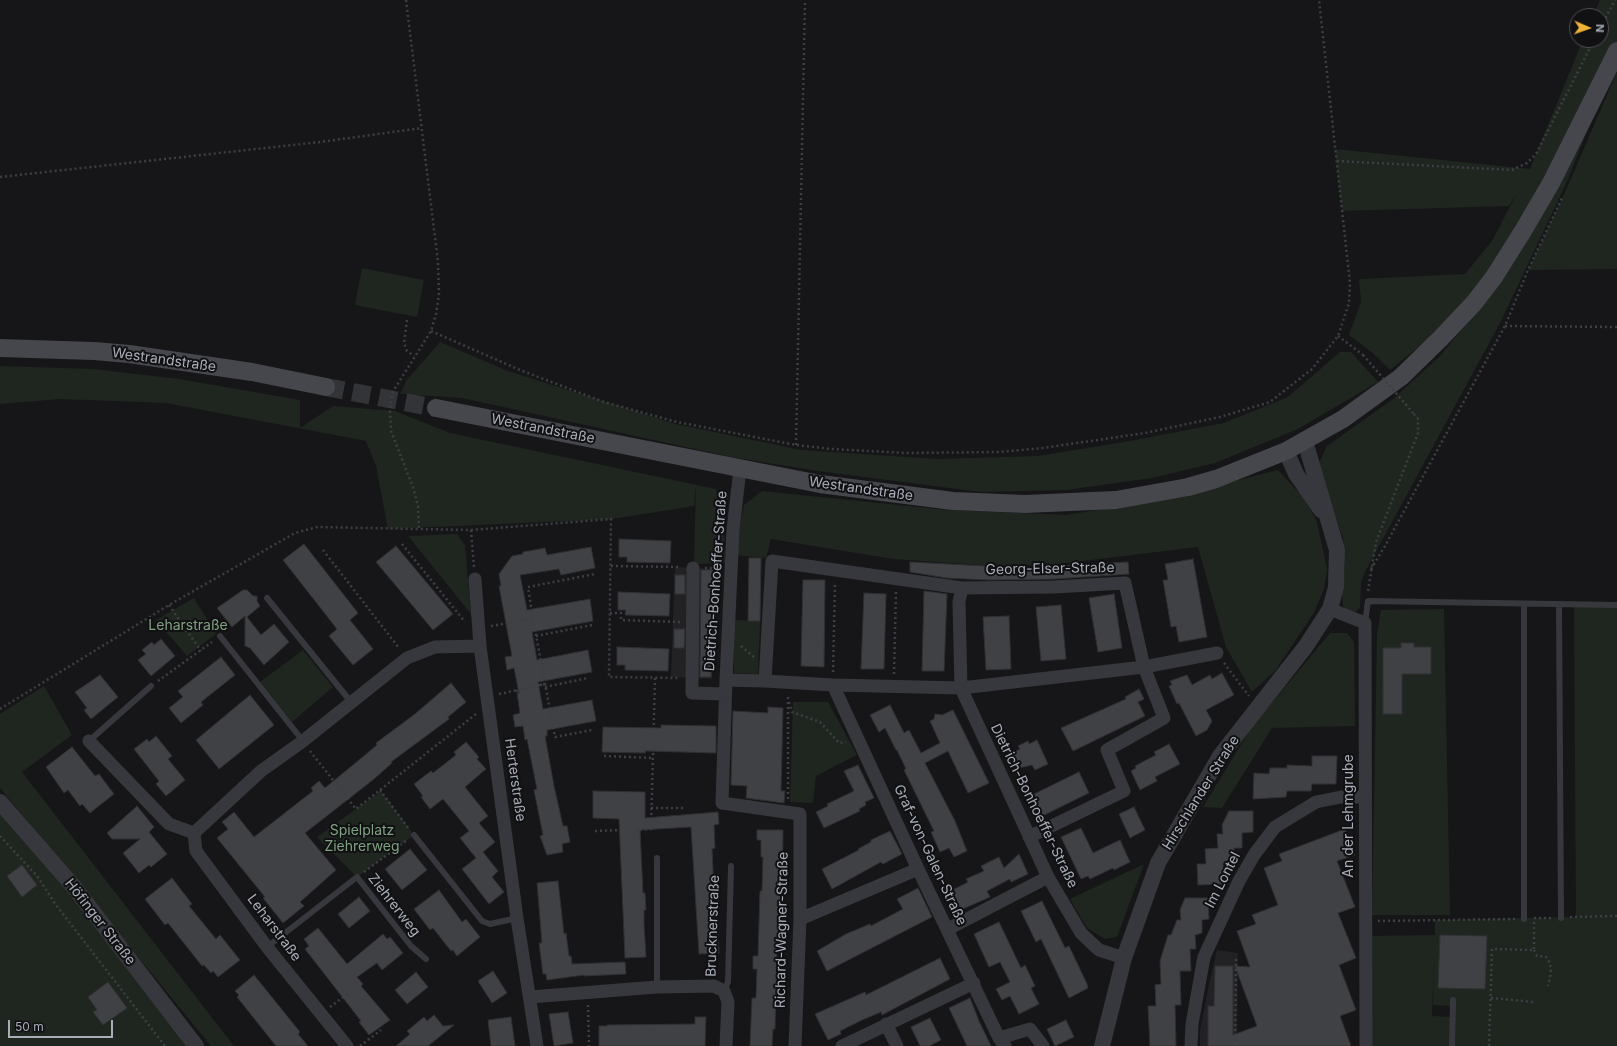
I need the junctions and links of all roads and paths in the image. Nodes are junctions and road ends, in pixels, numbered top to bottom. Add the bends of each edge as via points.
1 (406, 0) edge
2 (805, 0) edge
3 (1319, 0) edge
4 (1615, 0) edge
5 (1609, 12) edge
6 (1590, 48) edge
7 (1617, 51) edge
8 (422, 128) junction
9 (1337, 161) junction
10 (0, 177) edge
11 (407, 320) dead end
12 (1617, 327) edge
13 (431, 331) junction
14 (1338, 336) junction
15 (0, 348) edge
16 (414, 356) junction
17 (326, 387) tunnel mouth
18 (436, 408) tunnel mouth
19 (1305, 441) junction
20 (796, 445) junction
21 (1286, 451) junction
22 (740, 469) junction
23 (1326, 516) junction
24 (419, 528) junction
25 (471, 530) junction
26 (402, 544) dead end
27 (323, 550) dead end
28 (611, 566) junction
29 (693, 568) junction
30 (730, 568) junction
31 (1371, 569) junction
32 (836, 570) junction
33 (595, 574) dead end
34 (896, 578) junction
35 (475, 579) joint
36 (962, 588) junction
37 (267, 598) dead end
38 (1368, 601) junction
39 (1524, 604) junction
40 (1559, 604) junction
41 (169, 605) junction
42 (1617, 605) edge
43 (1330, 609) junction
44 (610, 613) junction
45 (533, 619) junction
46 (693, 622) junction
47 (1364, 623) junction
48 (592, 626) dead end
49 (479, 628) junction
50 (220, 636) joint
51 (536, 636) junction
52 (727, 644) junction
53 (467, 646) junction
54 (480, 646) junction
55 (201, 651) junction
56 (1217, 653) joint
57 (407, 658) junction
58 (766, 658) junction
59 (1144, 667) junction
60 (588, 678) dead end
61 (655, 678) junction
62 (692, 679) junction
63 (726, 680) junction
64 (765, 681) junction
65 (789, 682) junction
66 (833, 685) junction
67 (151, 686) joint
68 (538, 686) junction
69 (545, 686) junction
70 (894, 687) junction
71 (961, 688) junction
72 (516, 691) dead end
73 (725, 694) junction
74 (788, 700) junction
75 (351, 702) junction
76 (488, 703) junction
77 (1257, 708) junction
78 (0, 709) edge
79 (592, 730) dead end
80 (88, 741) joint
81 (303, 741) junction
82 (850, 742) dead end
83 (604, 756) dead end
84 (654, 758) junction
85 (380, 790) junction
86 (1365, 797) junction
87 (0, 802) edge
88 (651, 808) junction
89 (684, 808) dead end
90 (794, 813) junction
91 (595, 831) dead end
92 (194, 833) junction
93 (414, 835) junction
94 (0, 836) edge
95 (1029, 837) junction
96 (657, 858) dead end
97 (731, 866) dead end
98 (918, 869) junction
99 (357, 877) junction
100 (1048, 877) junction
101 (1617, 916) edge
102 (518, 918) junction
103 (1534, 918) junction
104 (1561, 918) junction
105 (800, 919) junction
106 (1524, 919) junction
107 (1365, 921) junction
108 (948, 929) junction
109 (267, 947) junction
110 (1534, 950) junction
111 (1124, 958) junction
112 (426, 959) dead end
113 (1236, 959) dead end
114 (974, 983) junction
115 (1548, 986) dead end
116 (657, 987) junction
117 (724, 991) junction
118 (587, 992) junction
119 (347, 994) dead end
120 (530, 997) junction
121 (1491, 998) junction
122 (1453, 1000) dead end
123 (1534, 1002) dead end
124 (321, 1014) junction
125 (886, 1024) junction
126 (381, 1030) dead end
127 (1002, 1042) edge
128 (165, 1046) edge
129 (196, 1046) edge
130 (347, 1046) edge
131 (360, 1046) edge
132 (537, 1046) edge
133 (589, 1046) edge
134 (726, 1046) edge
135 (796, 1046) edge
136 (842, 1046) edge
137 (897, 1046) edge
138 (1043, 1046) edge
139 (1102, 1046) edge
140 (1192, 1046) edge
141 (1235, 1046) edge
142 (1366, 1046) edge
143 (1452, 1046) edge
144 (1489, 1046) edge

1 - 8 path
2 - 20 path
3 - 9 path
4 - 5 path
6 - 9 path via 1536,154 1527,164 1512,170
7 - 19 main road, Westrandstraße via 1551,183 1506,257 1474,302 1442,338 1401,377 1343,419
8 - 10 path via 312,143
8 - 13 path via 438,262 439,295
9 - 14 path via 1350,283 1350,303
11 - 16 path via 404,343 407,351
12 - 31 path via 1505,326 1386,546
13 - 16 path
13 - 20 path via 520,370 604,402 677,422
14 - 20 path via 1312,369 1270,402 1220,417 1145,433 1000,452 906,453
14 - 31 path, bridge via 1363,355 1418,419 1418,433 1376,542
15 - 17 main road, Westrandstraße via 129,354 252,372
16 - 24 path via 392,393 390,411 391,431 418,506
18 - 22 main road, Westrandstraße
19 - 21 main road, Westrandstraße
19 - 23 street, Hirschlander Straße
21 - 22 main road, Westrandstraße via 1216,479 1188,487 1116,500 1065,504 948,501 825,485
21 - 23 street, Hirschlander Straße via 1309,494
22 - 30 street, Dietrich-Bonhoeffer-Straße
23 - 43 street, Hirschlander Straße via 1337,550 1336,587
24 - 25 path
24 - 41 path via 317,527 295,533
25 - 28 path via 612,519
25 - 35 path
26 - 53 path via 465,622
27 - 57 path
28 - 29 path
28 - 44 path
29 - 30 path
29 - 46 street
30 - 52 street, Dietrich-Bonhoeffer-Straße
31 - 38 path
32 - 34 street
32 - 58 street via 772,561
32 - 66 path
33 - 45 path via 528,587
34 - 36 street
34 - 70 path
35 - 49 street
36 - 59 street, Georg-Elser-Straße via 1054,588 1125,583
36 - 71 street, Dietrich-Bonhoeffer-Straße via 959,602
37 - 75 lane
38 - 39 lane
38 - 47 lane
39 - 40 lane
39 - 106 lane
40 - 42 lane
40 - 104 lane
41 - 55 path
41 - 78 path
43 - 47 street
43 - 77 street, Hirschlander Straße via 1306,646
44 - 46 path via 621,613 621,620
44 - 61 path via 609,677
45 - 49 path
45 - 51 path
46 - 62 street
47 - 86 street, An der Lehmgrube
48 - 51 path
49 - 54 street
50 - 55 path
50 - 81 lane
51 - 69 path
52 - 58 path via 741,646 755,658
52 - 63 street, Dietrich-Bonhoeffer-Straße
53 - 54 street
53 - 57 street via 435,647
54 - 76 street, Herterstraße
55 - 67 path
56 - 59 street
56 - 77 path
57 - 75 street
58 - 64 street
59 - 71 street
59 - 95 street via 1164,718 1107,750 1124,791
60 - 69 path
61 - 62 path
61 - 84 path
62 - 73 street via 692,693
63 - 64 street, Dietrich-Bonhoeffer-Straße
63 - 73 street
64 - 65 street, Dietrich-Bonhoeffer-Straße
65 - 66 street, Dietrich-Bonhoeffer-Straße
65 - 74 path
66 - 70 street, Dietrich-Bonhoeffer-Straße
66 - 98 street, Graf-von-Galen-Straße
67 - 80 lane
68 - 69 path
68 - 72 path
68 - 76 path
69 - 79 path via 555,737
70 - 71 street, Dietrich-Bonhoeffer-Straße
71 - 95 street, Dietrich-Bonhoeffer-Straße
73 - 90 street via 722,803
74 - 82 path via 792,712 820,722 839,742
74 - 90 path
75 - 81 street
76 - 85 path
76 - 102 street, Herterstraße
77 - 111 street, Hirschlander Straße via 1220,756 1158,862
80 - 92 street via 169,824
81 - 85 path via 356,809
81 - 92 street via 260,772
83 - 84 path
84 - 88 path
85 - 93 path
86 - 107 street, An der Lehmgrube
86 - 140 street, Im Lontel via 1341,797 1316,802 1275,827 1254,855 1239,881 1204,957 1192,1024
87 - 129 street, Höfinger Straße via 74,887
88 - 89 path
88 - 91 path via 651,829
90 - 105 street, Richard-Wagner-Straße
92 - 109 street, Leharstraße via 196,851
93 - 99 path
93 - 102 lane via 482,922 490,924
94 - 128 path, Höfinger Straße via 37,876 56,905
95 - 100 street, Dietrich-Bonhoeffer-Straße
96 - 116 lane
97 - 117 lane, Brucknerstraße via 728,982
98 - 105 street
98 - 108 street, Graf-von-Galen-Straße
99 - 109 lane, Ziehrerweg
99 - 112 lane, Ziehrerweg via 411,946
100 - 108 street
100 - 111 street, Dietrich-Bonhoeffer-Straße via 1081,933 1100,950
101 - 104 path
102 - 120 street, Herterstraße
103 - 104 path
103 - 106 path
103 - 110 path
105 - 135 street, Richard-Wagner-Straße
106 - 107 path
107 - 142 street, An der Lehmgrube
108 - 114 street, Graf-von-Galen-Straße
109 - 124 street, Leharstraße
110 - 115 path via 1537,956 1546,957 1550,963
110 - 121 path via 1492,950
111 - 139 street, Hirschlander Straße
113 - 141 path
114 - 125 street
114 - 127 street, Graf-von-Galen-Straße
116 - 117 street, Brucknerstraße via 714,986
116 - 118 street, Brucknerstraße
117 - 134 street via 728,1002
118 - 120 street, Brucknerstraße
118 - 133 path
119 - 124 path
120 - 132 street, Herterstraße
121 - 123 path
121 - 144 path
122 - 143 lane
124 - 130 street, Leharstraße
125 - 136 street
125 - 137 street
126 - 131 path
127 - 138 street, Graf-von-Galen-Straße via 1030,1029

